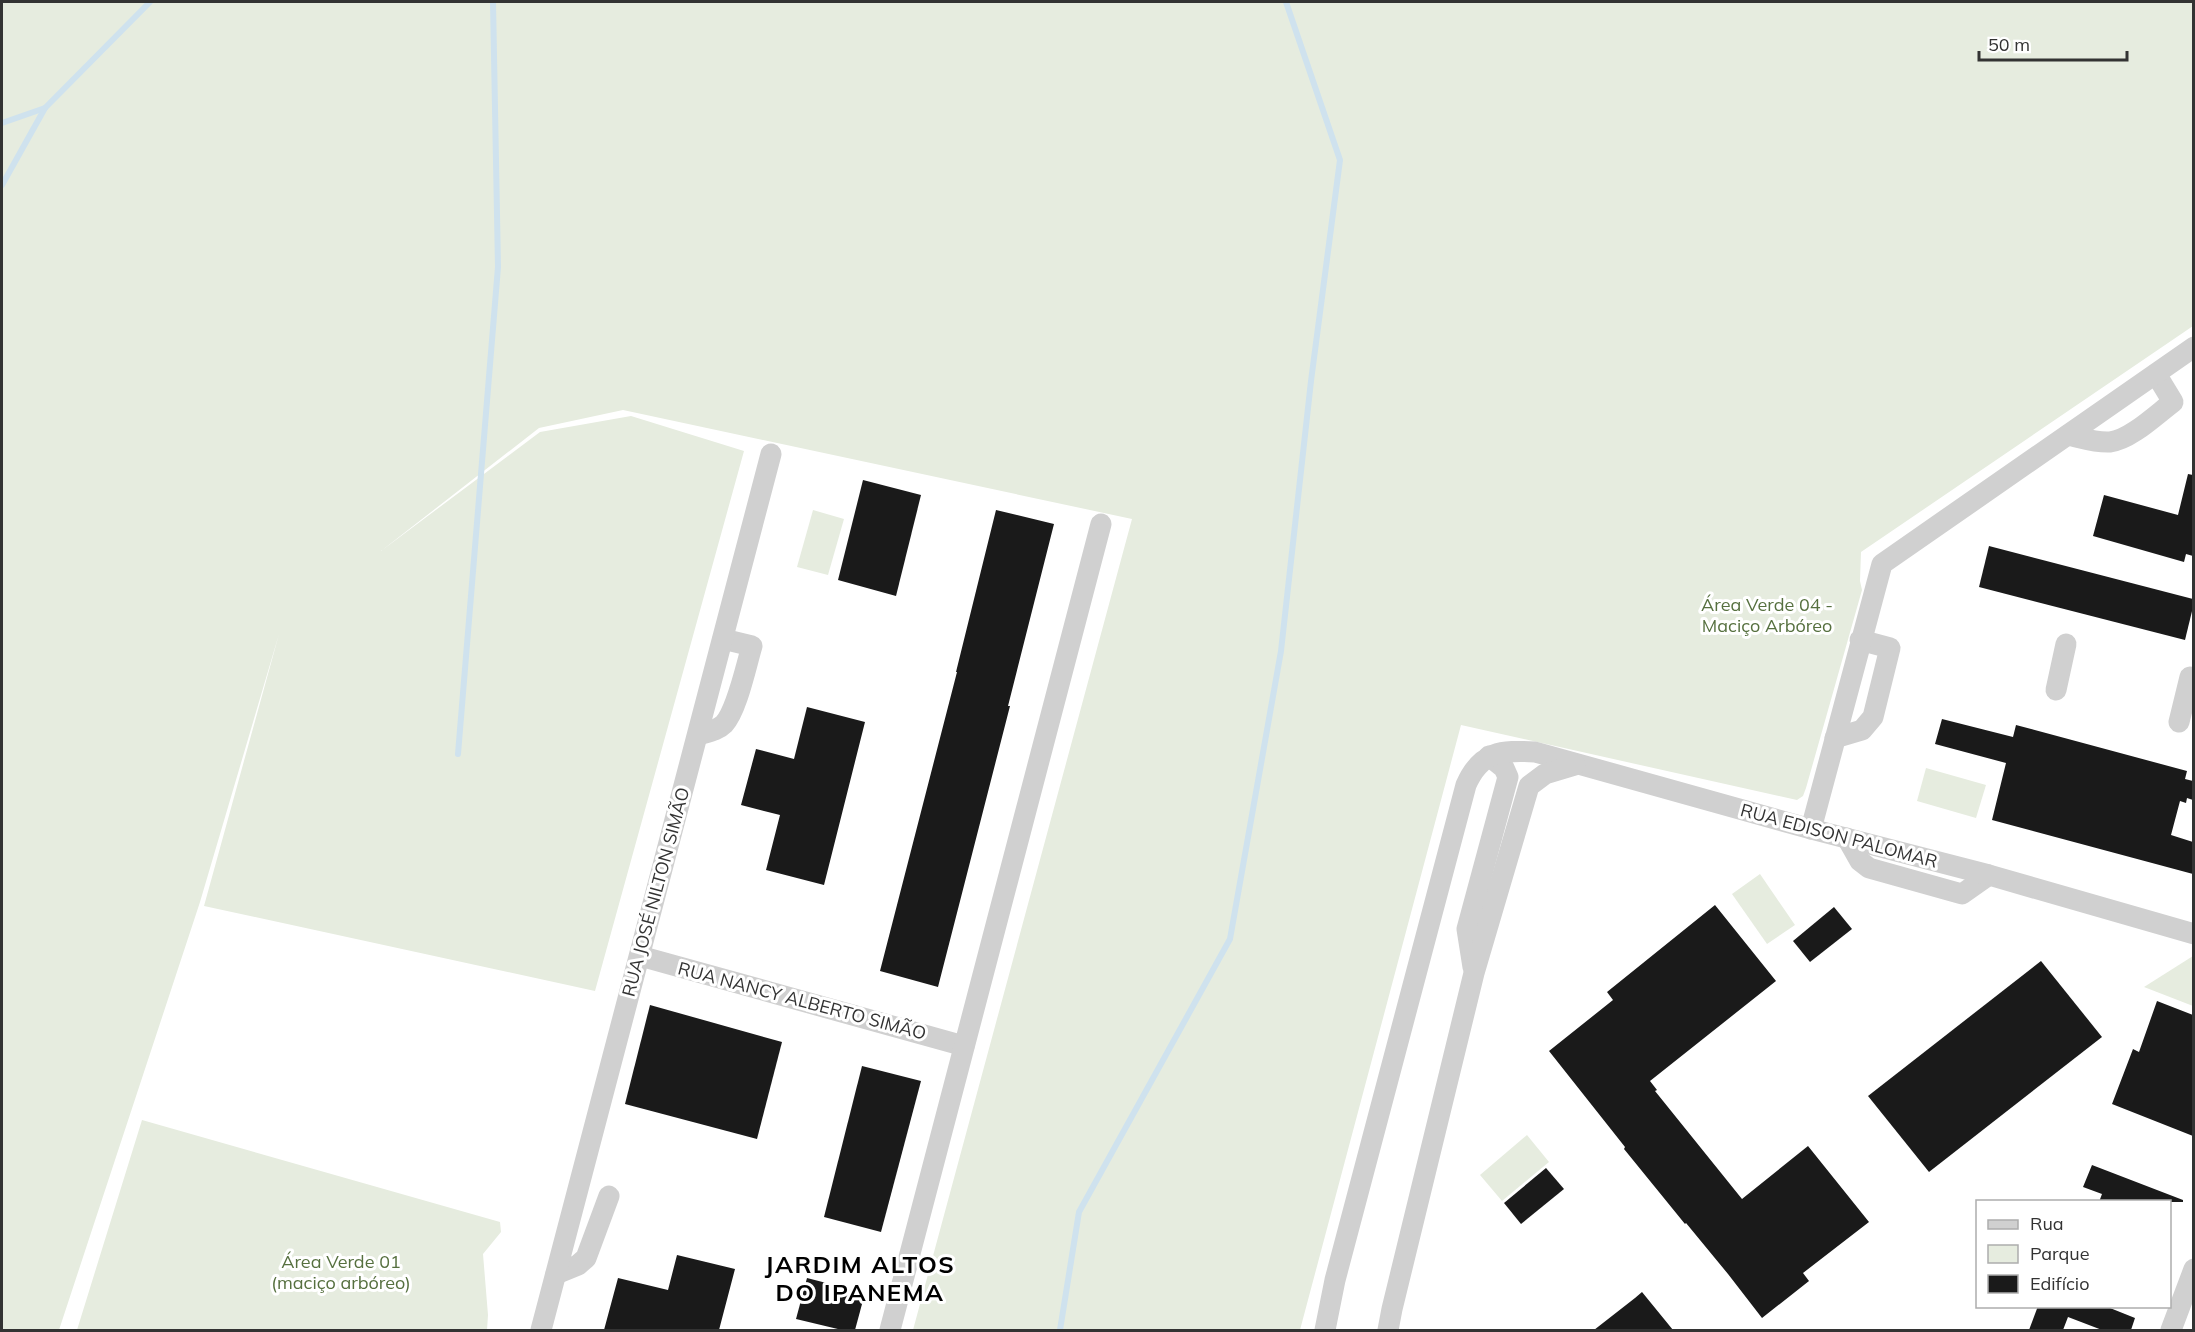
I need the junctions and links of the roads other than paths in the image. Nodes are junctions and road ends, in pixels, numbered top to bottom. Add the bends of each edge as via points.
1 (2193, 347) edge
2 (2156, 374) junction
3 (2068, 435) junction
4 (771, 454) dead end
5 (1101, 524) dead end
6 (723, 639) junction
7 (1860, 640) junction
8 (2066, 644) dead end
9 (2190, 677) dead end
10 (2056, 690) dead end
11 (2179, 722) dead end
12 (698, 735) junction
13 (1835, 738) junction
14 (1489, 756) junction
15 (1576, 764) junction
16 (1811, 829) junction
17 (2192, 933) edge
18 (639, 956) junction
19 (1474, 973) junction
20 (964, 1046) junction
21 (609, 1196) dead end
22 (2193, 1269) edge
23 (556, 1274) junction
24 (541, 1330) edge
25 (890, 1330) edge
26 (1325, 1330) edge
27 (1388, 1330) edge
28 (2171, 1330) edge

1 - 2 street
2 - 3 street
2 - 3 street via 2173,402 2124,438 2101,442
3 - 7 street via 1882,564
4 - 6 street, RUA JOSÉ NILTON SIMÃO
5 - 20 street
6 - 12 street, RUA JOSÉ NILTON SIMÃO
6 - 12 street via 752,646 731,714 723,725
7 - 13 street
7 - 13 street via 1890,648 1874,717 1862,730
8 - 10 street
9 - 11 street
12 - 18 street, RUA JOSÉ NILTON SIMÃO
13 - 16 street
14 - 15 street, RUA EDISON PALOMAR via 1535,752
14 - 19 street via 1504,768 1508,777 1467,929
14 - 26 street via 1478,763 1466,784
15 - 16 street, RUA EDISON PALOMAR
15 - 19 street via 1545,774 1529,786
16 - 17 street, RUA EDISON PALOMAR
18 - 20 street, RUA NANCY ALBERTO SIMÃO
18 - 23 street, RUA JOSÉ NILTON SIMÃO
19 - 27 street
20 - 25 street
21 - 23 street via 586,1258
22 - 28 street
23 - 24 street, RUA JOSÉ NILTON SIMÃO

